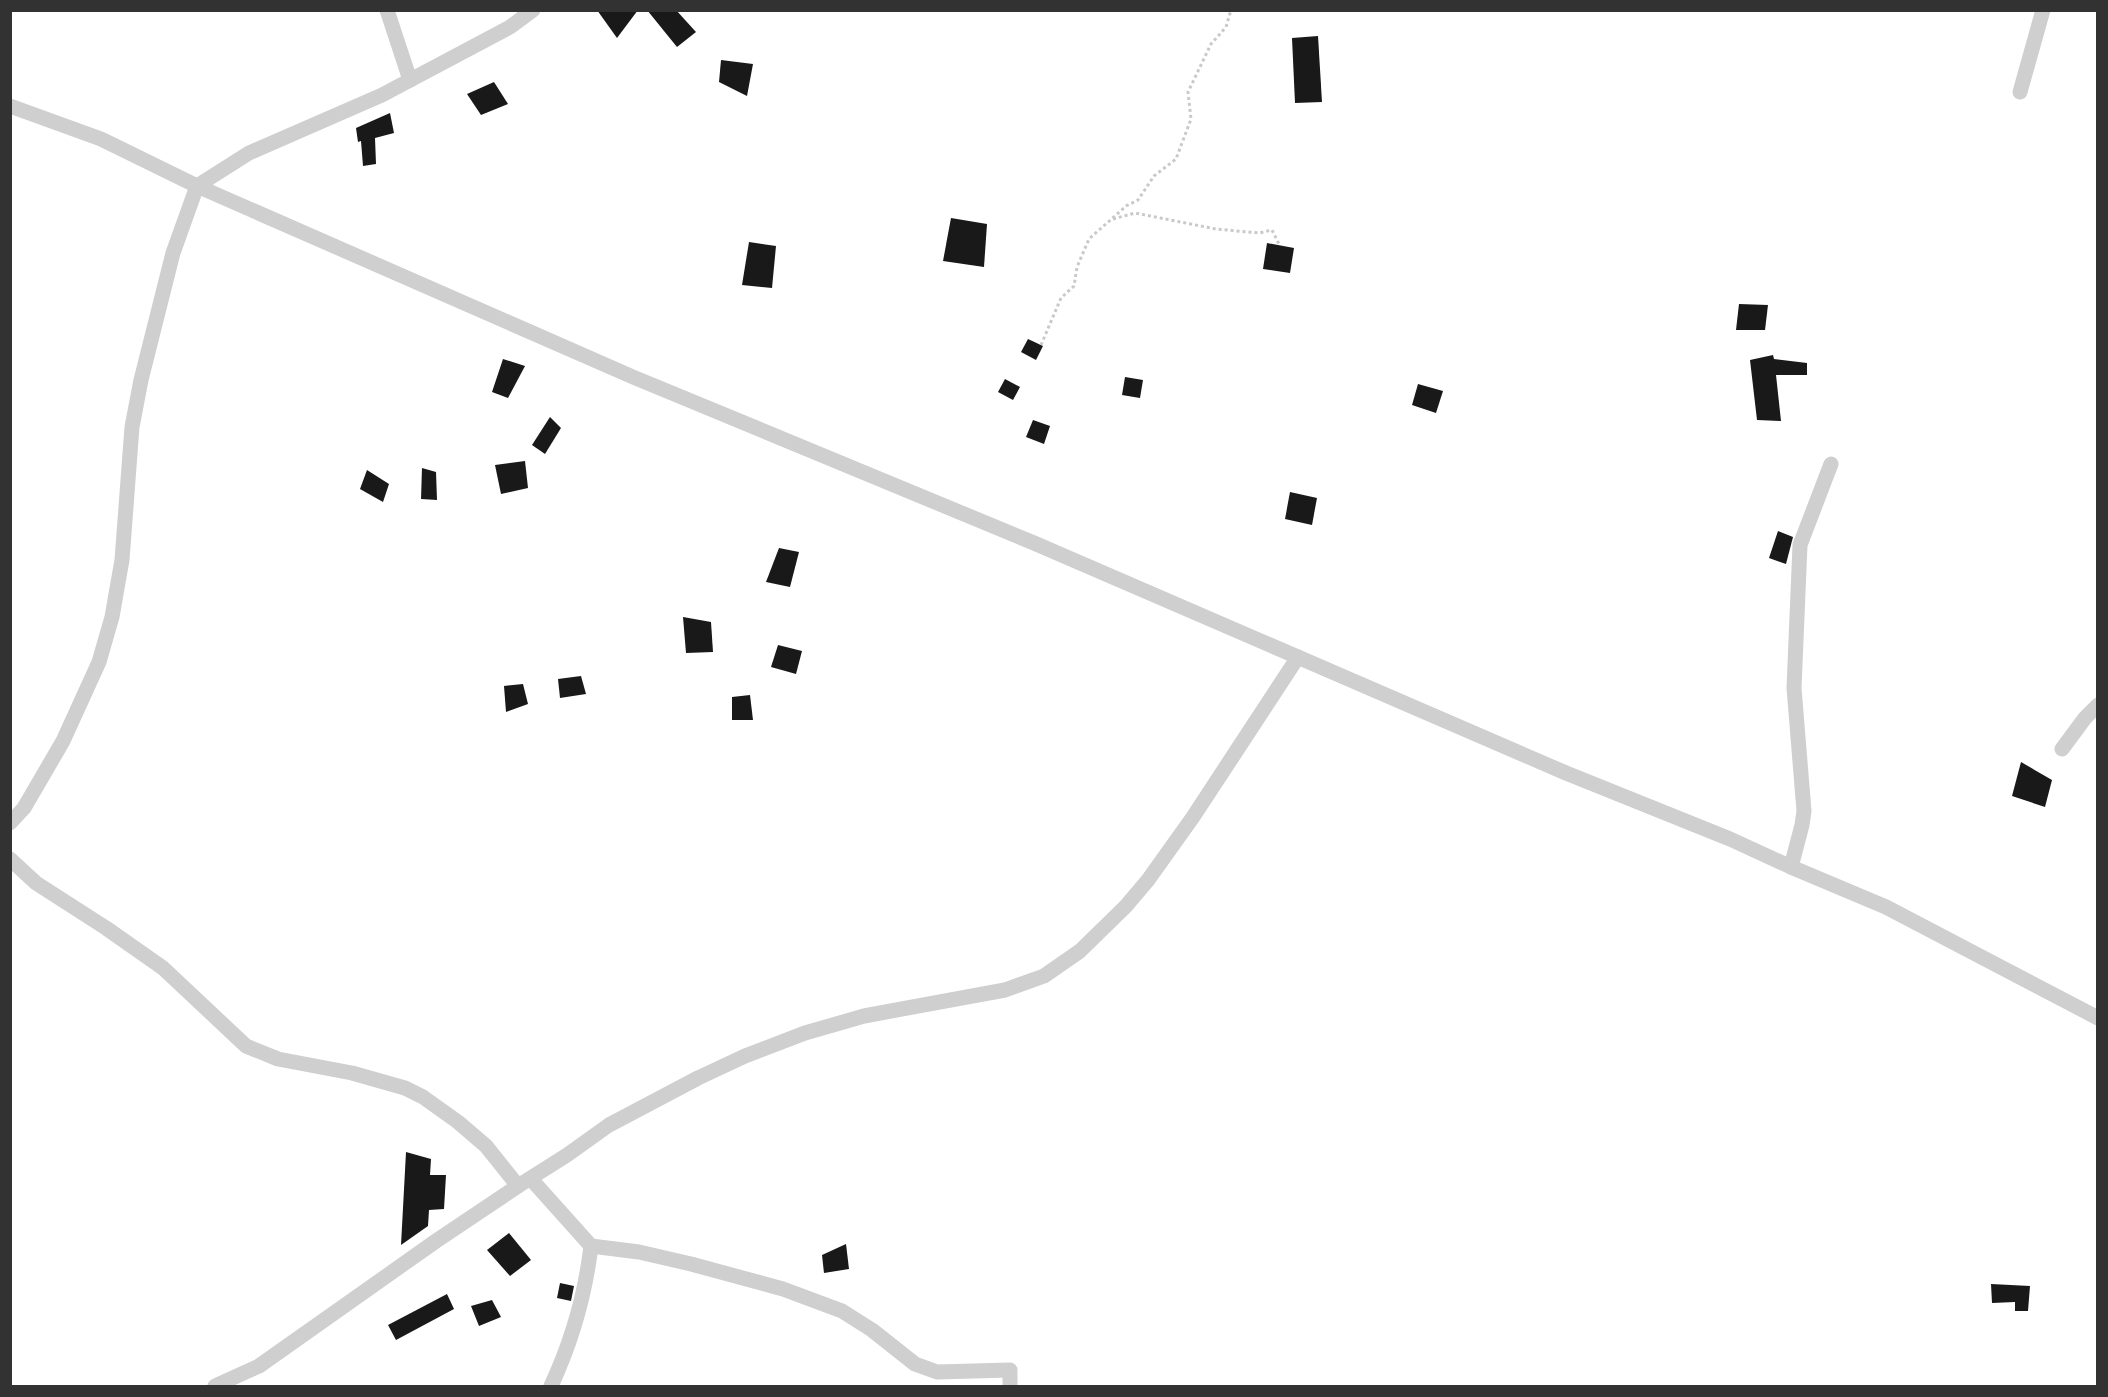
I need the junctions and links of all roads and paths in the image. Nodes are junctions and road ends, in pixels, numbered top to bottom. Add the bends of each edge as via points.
1 (387, 10) edge
2 (533, 10) edge
3 (1231, 10) edge
4 (2043, 10) edge
5 (410, 80) junction
6 (2020, 92) dead end
7 (10, 106) edge
8 (197, 186) junction
9 (1111, 220) junction
10 (1280, 246) dead end
11 (1041, 345) dead end
12 (1831, 464) dead end
13 (1298, 657) junction
14 (2097, 705) edge
15 (2062, 749) dead end
16 (10, 823) edge
17 (10, 859) edge
18 (1791, 867) junction
19 (2097, 1018) edge
20 (524, 1183) junction
21 (591, 1246) junction
22 (215, 1386) edge
23 (551, 1386) edge
24 (1010, 1386) edge

1 - 5 street
2 - 5 street via 510,27
3 - 9 path via 1226,27 1211,44 1188,92 1191,119 1176,159 1154,176 1138,200
4 - 6 street
5 - 8 street via 249,153
7 - 8 street via 101,139
8 - 13 street via 633,377
8 - 16 street via 173,252 141,380 132,427 122,560 99,662 63,741 24,808
9 - 10 path via 1135,213 1216,229 1258,233 1272,230
9 - 11 path via 1089,239 1074,286 1061,298
12 - 18 street via 1800,545 1794,688 1804,811
13 - 18 street
13 - 20 street via 1148,880 1080,951 1044,976 1005,990 864,1016 774,1045 698,1078 609,1125
14 - 15 street
17 - 20 street via 36,883 163,968 246,1046 278,1059 405,1088 458,1122
18 - 19 street via 1886,907
20 - 21 street
20 - 22 street via 259,1366
21 - 23 street via 578,1316
21 - 24 street via 639,1252 783,1289 842,1311 915,1364 937,1371 1010,1370

